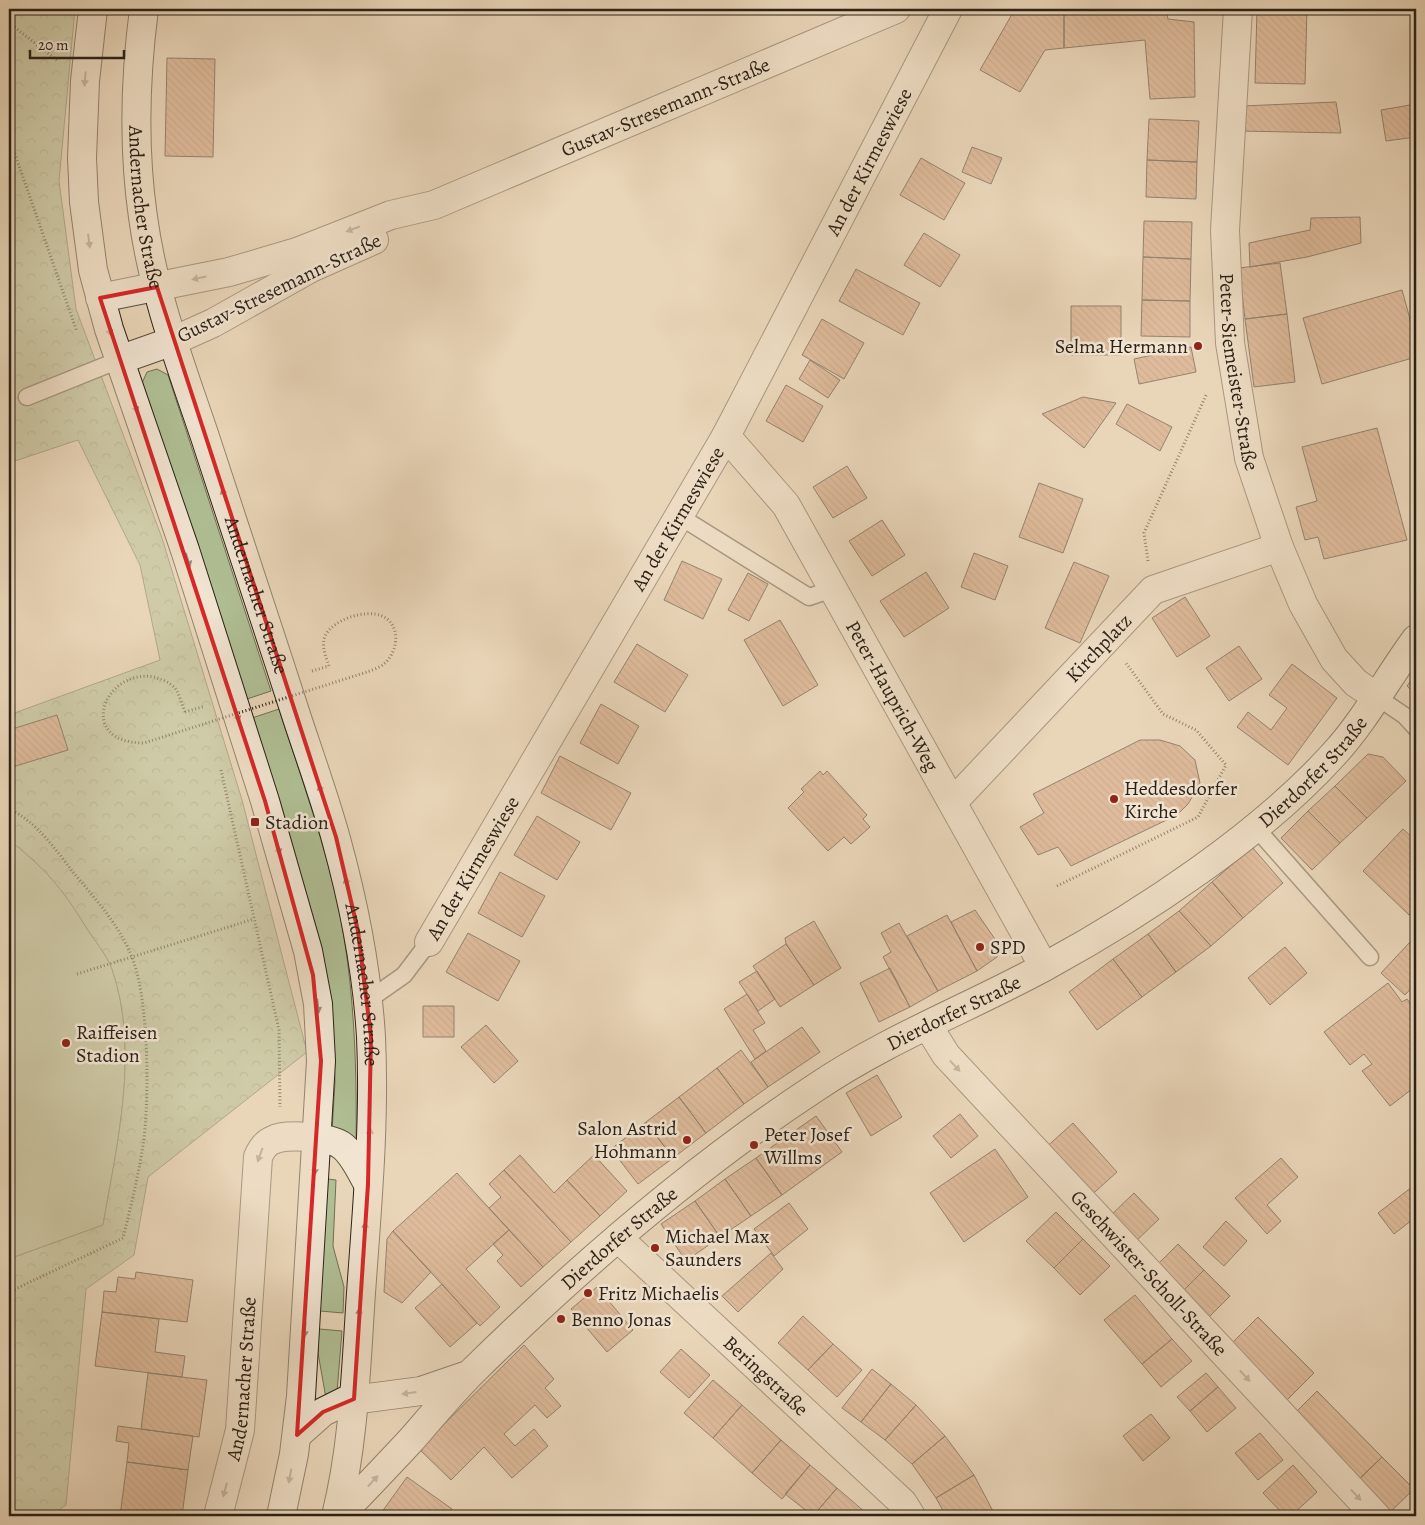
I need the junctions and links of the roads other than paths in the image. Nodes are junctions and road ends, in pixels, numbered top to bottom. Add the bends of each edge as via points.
1 (93, 9) edge
2 (144, 9) edge
3 (896, 9) edge
4 (948, 9) edge
5 (1238, 9) edge
6 (434, 205) junction
7 (157, 287) junction
8 (100, 298) junction
9 (173, 341) junction
10 (119, 360) junction
11 (27, 397) dead end
12 (726, 436) junction
13 (679, 516) junction
14 (1279, 546) junction
15 (834, 589) junction
16 (1416, 639) edge
17 (1377, 697) junction
18 (1416, 728) edge
19 (953, 802) junction
20 (1255, 827) junction
21 (429, 942) joint
22 (1370, 957) dead end
23 (1044, 967) junction
24 (367, 1000) junction
25 (928, 1026) junction
26 (317, 1139) junction
27 (368, 1184) junction
28 (618, 1238) junction
29 (472, 1372) junction
30 (354, 1399) junction
31 (297, 1435) junction
32 (218, 1516) edge
33 (281, 1516) edge
34 (338, 1516) edge
35 (911, 1516) edge
36 (1376, 1516) edge

1 -> 8 street via 85,81 82,158 84,202
2 - 7 street, Andernacher Straße via 136,105 137,147 143,219
3 - 6 street, Gustav-Stresemann-Straße
4 - 12 street, An der Kirmeswiese
5 - 14 street, Peter-Siemeister-Straße via 1225,230 1230,342 1249,458
6 -> 7 street, Gustav-Stresemann-Straße via 391,215 262,263
6 - 9 street, Gustav-Stresemann-Straße via 398,230 311,268 213,323
7 - 8 street, Gustav-Stresemann-Straße
7 - 9 street, Andernacher Straße
8 -> 10 street
9 - 10 street, Gustav-Stresemann-Straße
24 -> 9 street, Andernacher Straße via 358,931 336,837
10 - 11 lane
10 -> 26 street via 188,559 265,801 308,951 320,1033
12 - 13 street, An der Kirmeswiese
12 - 15 street, Peter-Hauprich-Weg via 786,505
13 - 15 lane via 809,597
13 - 21 street, An der Kirmeswiese
14 - 17 street, Peter-Siemeister-Straße via 1303,604 1334,659 1356,683
14 - 19 street, Kirchplatz via 1153,590
15 - 19 street, Peter-Hauprich-Weg
16 - 17 street, Dierdorfer Straße
17 - 18 lane via 1405,716
17 - 20 street, Dierdorfer Straße via 1313,777
19 - 23 street, Peter-Hauprich-Weg
20 - 22 lane
20 - 23 street, Dierdorfer Straße via 1166,893
21 - 24 lane, An der Kirmeswiese via 404,976
23 - 25 street, Dierdorfer Straße
27 -> 24 street, Andernacher Straße via 372,1102
25 - 28 street, Dierdorfer Straße via 845,1068 781,1111
25 -> 36 street, Geschwister-Scholl-Straße via 946,1055
26 - 27 street via 332,1140 343,1147
26 -> 31 street
26 -> 32 street, Andernacher Straße via 280,1137 270,1140 258,1157 240,1430
30 -> 27 street, Andernacher Straße
28 - 29 street, Dierdorfer Straße
28 - 35 street, Beringstraße via 903,1503
29 -> 30 street, Dierdorfer Straße via 421,1391
34 -> 29 street, Dierdorfer Straße
30 - 31 street, Dierdorfer Straße via 323,1412
30 - 34 street, Andernacher Straße
31 -> 33 street

